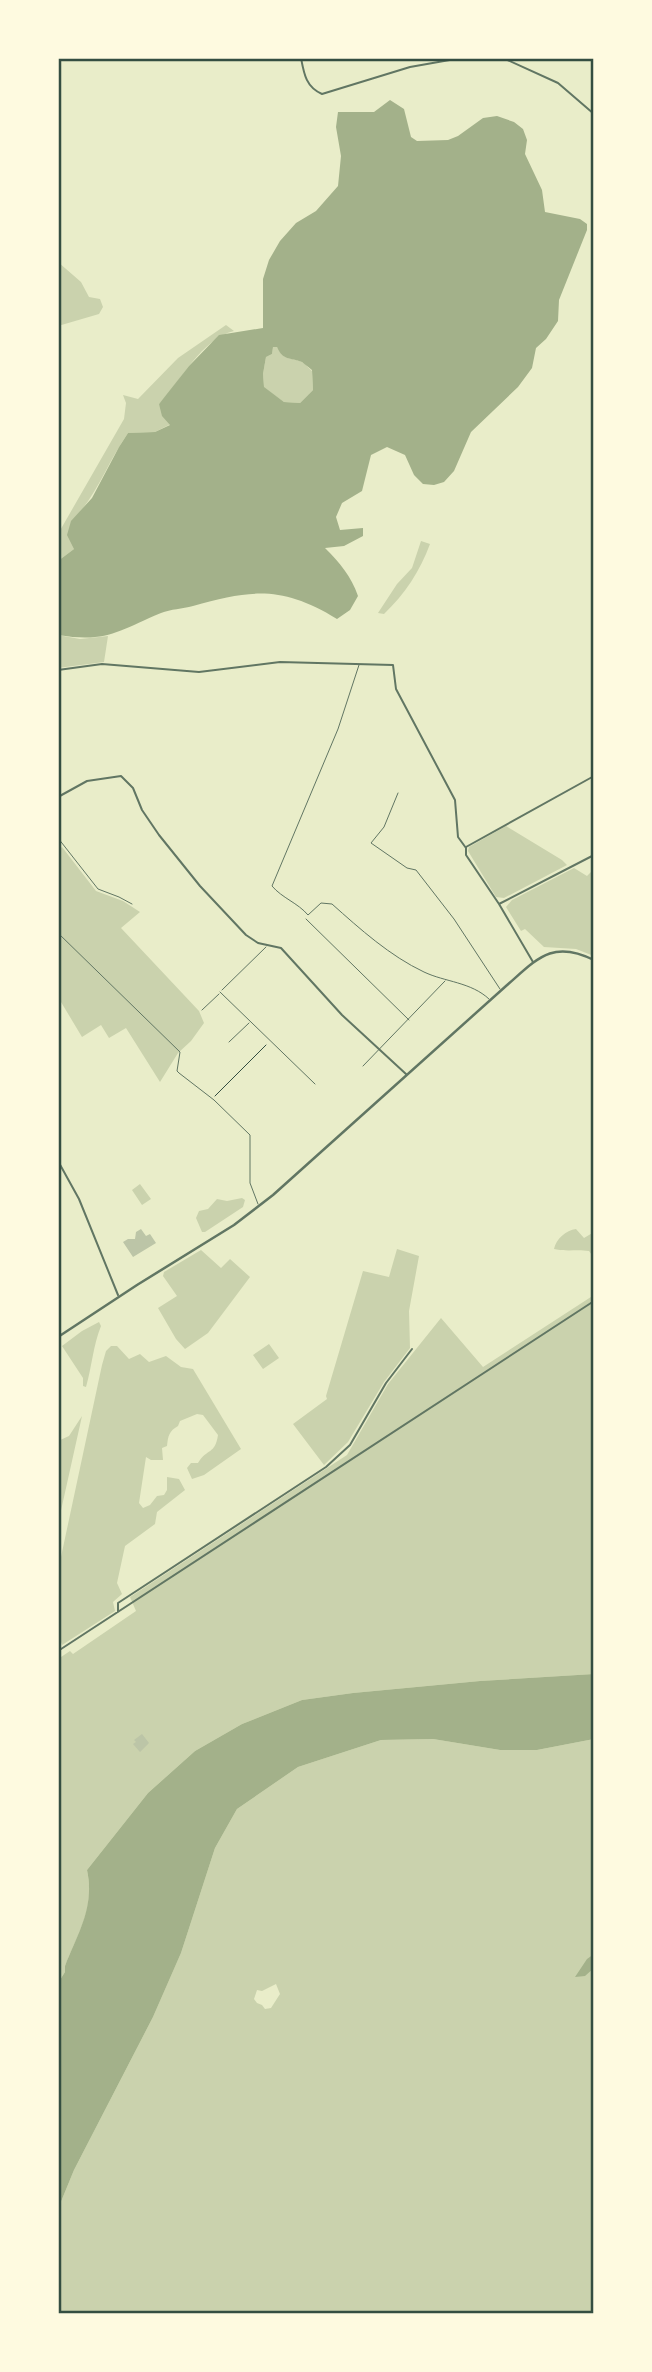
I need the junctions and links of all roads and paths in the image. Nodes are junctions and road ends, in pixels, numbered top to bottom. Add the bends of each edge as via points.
1 (301, 58) edge
2 (461, 58) edge
3 (503, 58) edge
4 (594, 114) edge
5 (359, 665) junction
6 (58, 670) edge
7 (594, 776) edge
8 (398, 793) dead end
9 (58, 797) edge
10 (58, 838) edge
11 (466, 848) junction
12 (594, 855) edge
13 (132, 904) dead end
14 (499, 904) junction
15 (306, 919) dead end
16 (58, 933) edge
17 (268, 946) junction
18 (594, 960) edge
19 (533, 962) junction
20 (446, 980) junction
21 (501, 990) junction
22 (220, 992) junction
23 (491, 1000) junction
24 (202, 1010) dead end
25 (409, 1020) junction
26 (250, 1021) junction
27 (270, 1041) junction
28 (229, 1042) dead end
29 (380, 1050) junction
30 (363, 1066) dead end
31 (407, 1075) junction
32 (315, 1084) dead end
33 (212, 1098) junction
34 (58, 1161) edge
35 (258, 1206) junction
36 (118, 1296) junction
37 (594, 1301) edge
38 (58, 1337) edge
39 (412, 1349) dead end
40 (118, 1614) junction
41 (58, 1651) edge

1 - 2 street via 307,81 322,94
3 - 4 street via 558,83
5 - 6 street via 280,662 199,672 102,664
5 - 11 street via 393,665 396,689 455,800 458,837
5 - 20 lane via 338,729 271,884 308,915 321,904 332,904 398,957
7 - 11 street
8 - 21 lane via 384,827 371,843 416,870
9 - 17 street via 87,781 121,776 133,788 150,824 200,886 246,935
10 - 13 lane via 98,889
11 - 14 street via 466,855
12 - 14 street
14 - 19 street
15 - 25 lane
16 - 33 lane via 168,1039 180,1052 179,1073
17 - 22 lane
17 - 29 street via 281,948
18 - 19 street via 557,950
19 - 21 street
20 - 23 lane via 471,987
20 - 25 lane
21 - 23 street
22 - 24 lane
22 - 26 lane
23 - 31 street
25 - 29 lane
26 - 27 lane
26 - 28 lane
27 - 32 lane
27 - 33 path
29 - 30 lane
29 - 31 street
31 - 35 street
33 - 35 lane via 250,1135 250,1184
34 - 36 street via 79,1199
35 - 36 street
36 - 38 street
37 - 40 street
39 - 40 street via 386,1382 350,1445 326,1467 118,1603
40 - 41 street

